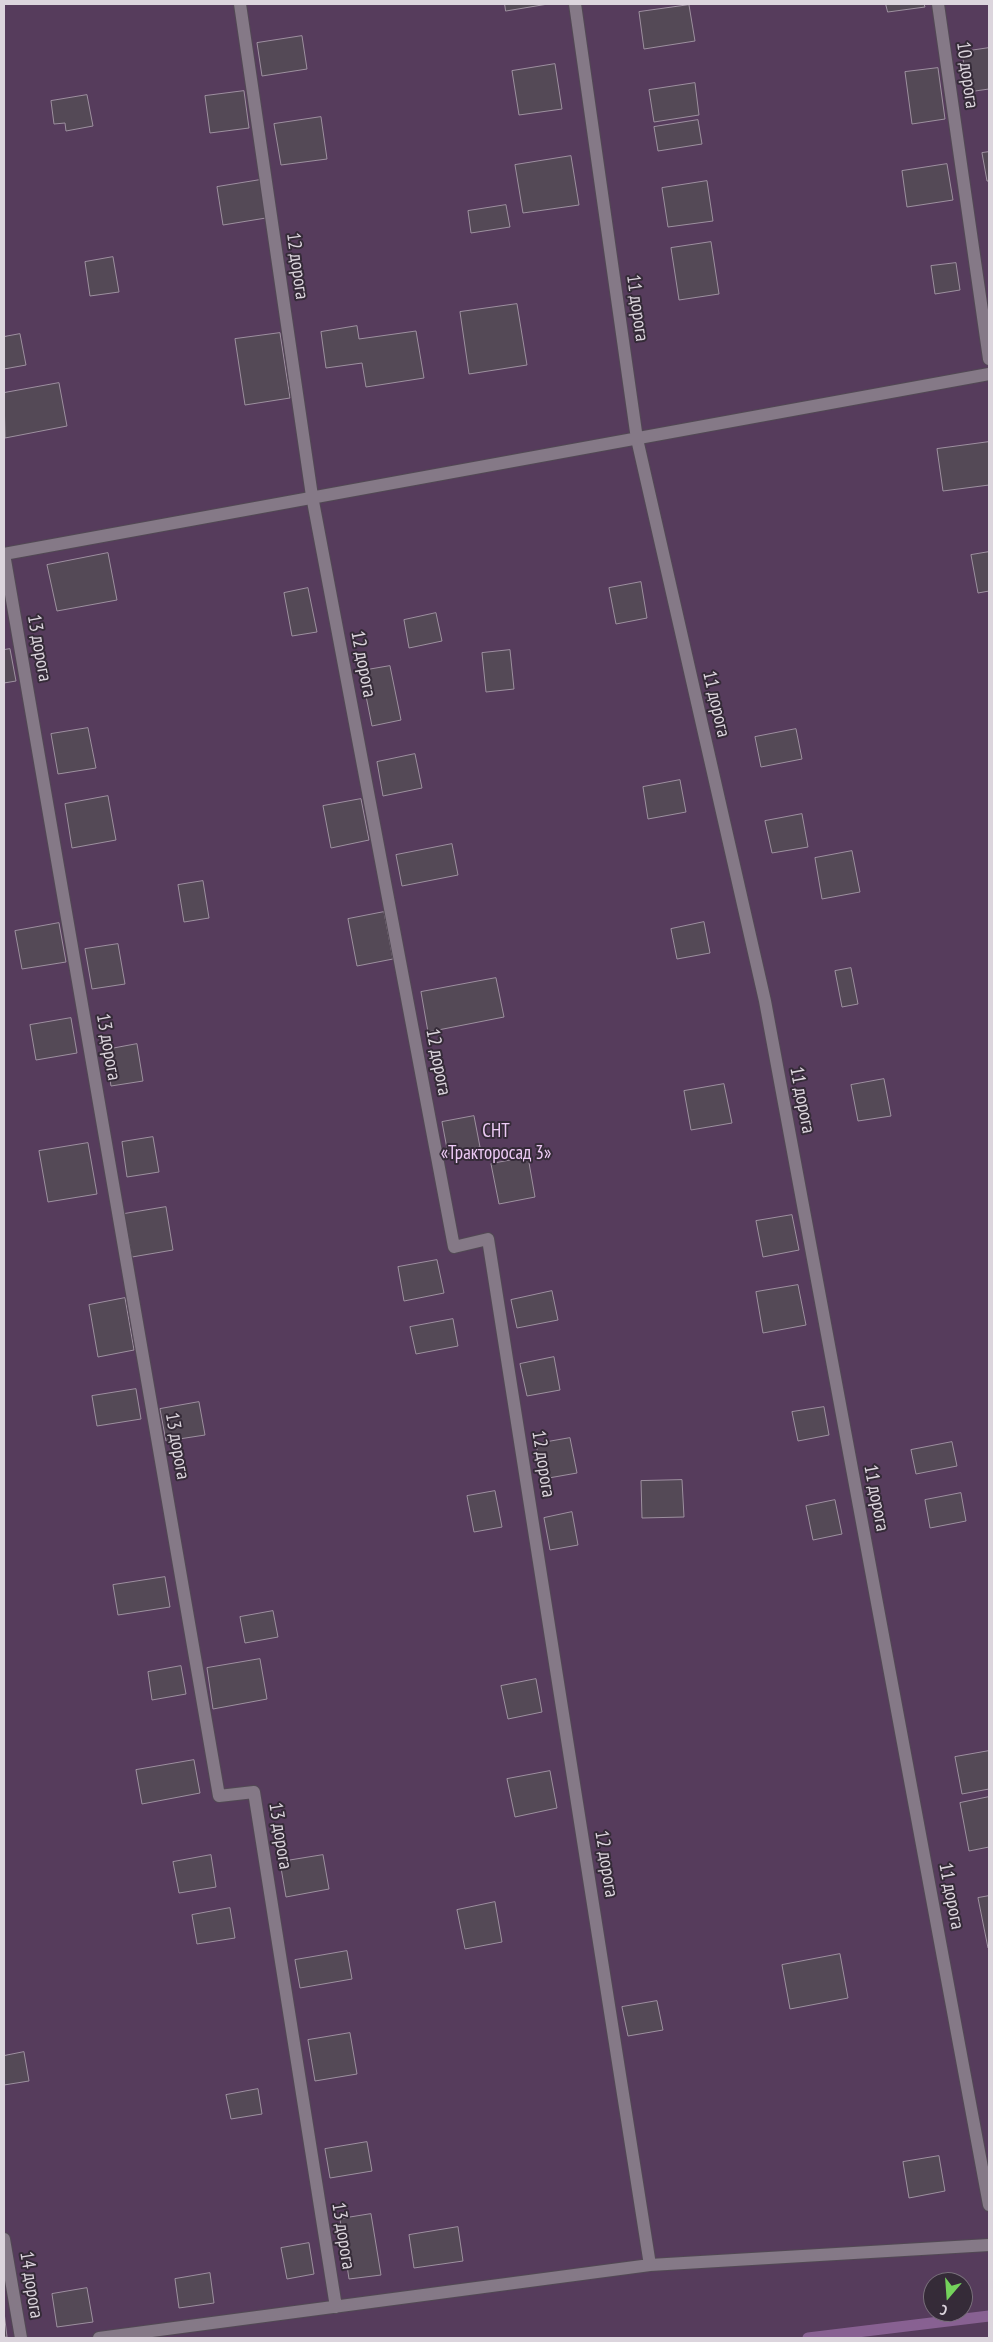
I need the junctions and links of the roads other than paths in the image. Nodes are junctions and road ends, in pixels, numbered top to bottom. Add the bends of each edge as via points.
1 (240, 4) edge
2 (575, 4) edge
3 (938, 4) edge
4 (989, 359) edge
5 (989, 374) edge
6 (637, 439) junction
7 (312, 496) junction
8 (4, 554) edge
9 (989, 2205) edge
10 (4, 2239) edge
11 (989, 2245) edge
12 (650, 2265) junction
13 (336, 2307) junction
14 (21, 2338) edge
15 (99, 2338) edge

1 - 7 street, 12 дорога
2 - 6 street, 11 дорога
3 - 4 street, 10 дорога
5 - 6 street
6 - 7 street
6 - 9 street, 11 дорога via 765,1001
7 - 8 street
7 - 12 street, 12 дорога via 454,1247 488,1240
8 - 13 street, 13 дорога via 219,1796 254,1792
10 - 14 street, 14 дорога
11 - 12 street
12 - 13 street
13 - 15 street

